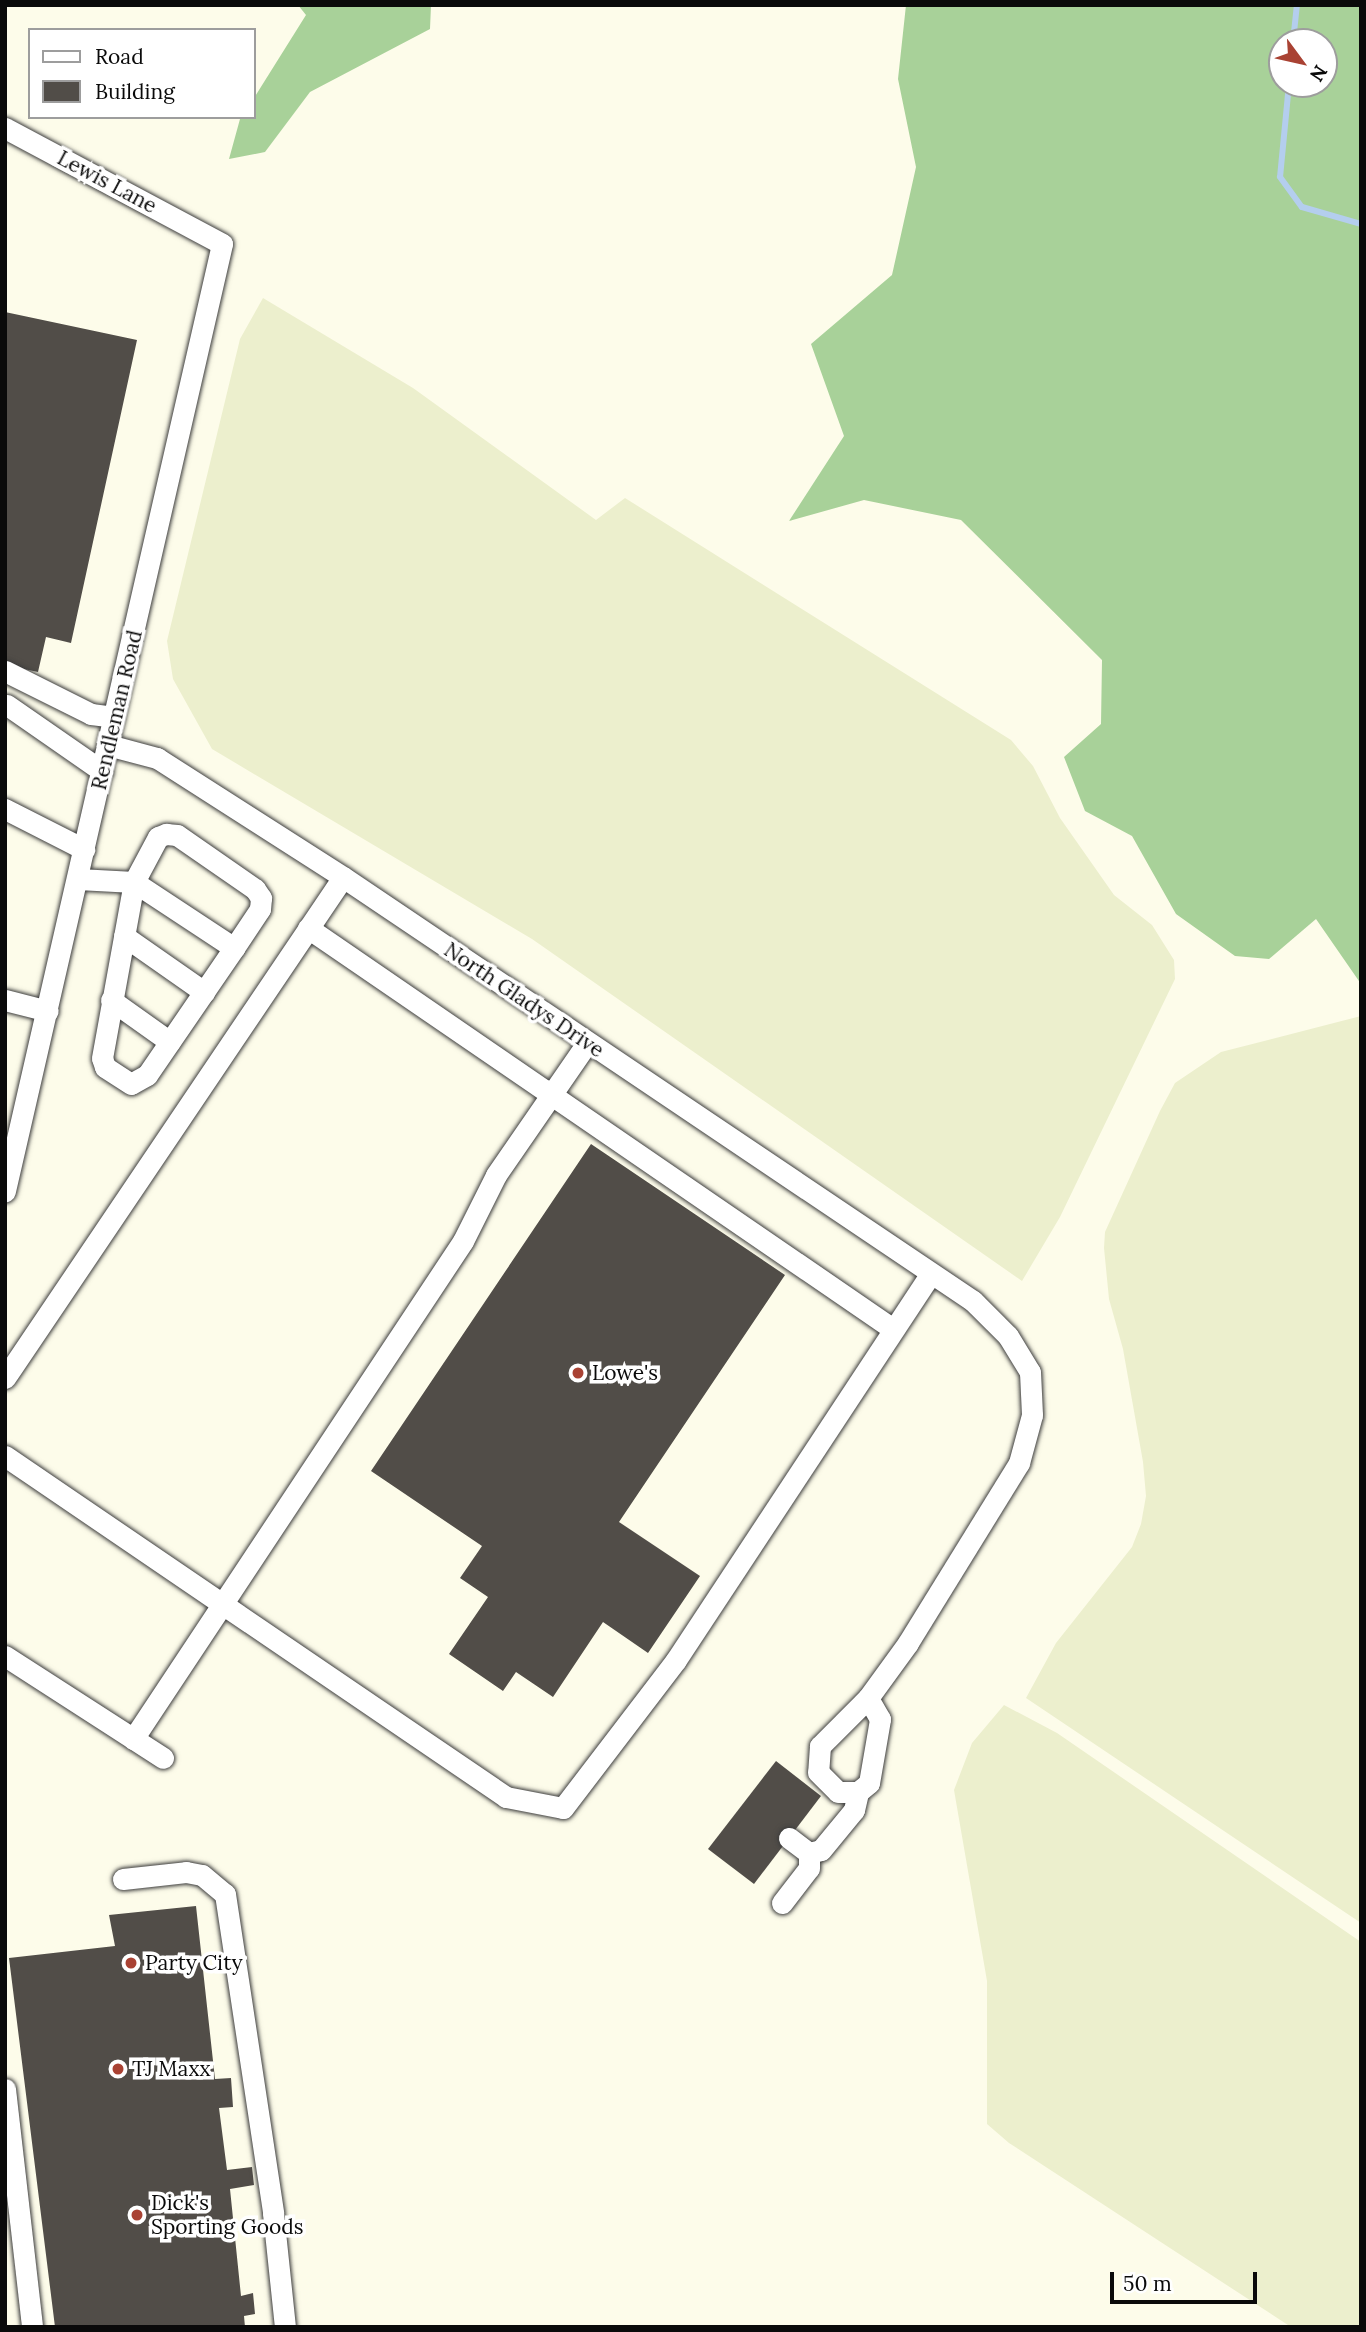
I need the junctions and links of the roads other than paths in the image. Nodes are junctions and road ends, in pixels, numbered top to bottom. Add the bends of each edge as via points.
1 (5, 128) edge
2 (210, 236) joint
3 (5, 671) edge
4 (54, 695) junction
5 (7, 705) edge
6 (114, 718) junction
7 (48, 733) junction
8 (108, 744) junction
9 (102, 771) junction
10 (5, 810) edge
11 (85, 849) junction
12 (343, 877) junction
13 (78, 879) junction
14 (134, 882) junction
15 (308, 928) junction
16 (124, 936) junction
17 (234, 948) junction
18 (204, 992) junction
19 (5, 1000) edge
20 (111, 1000) junction
21 (48, 1011) junction
22 (170, 1042) junction
23 (587, 1043) junction
24 (551, 1093) junction
25 (5, 1191) edge
26 (930, 1275) junction
27 (893, 1329) junction
28 (5, 1378) edge
29 (5, 1456) edge
30 (222, 1601) junction
31 (5, 1656) edge
32 (868, 1698) junction
33 (133, 1738) junction
34 (163, 1758) dead end
35 (858, 1792) junction
36 (789, 1838) dead end
37 (809, 1853) junction
38 (123, 1879) dead end
39 (782, 1903) dead end
40 (5, 2089) edge
41 (32, 2327) edge
42 (285, 2327) edge

1 - 2 street, Lewis Lane
2 - 6 street, Rendleman Road via 222,244 221,255
3 - 4 street
4 - 6 street via 91,714
4 - 7 street
5 - 7 street
6 - 8 street, Rendleman Road
7 - 9 street
8 - 9 street, Rendleman Road
8 - 12 street, North Gladys Drive via 157,758
9 - 11 street, Rendleman Road
10 - 11 street
11 - 13 street, Rendleman Road
12 - 15 street
12 - 23 street, North Gladys Drive
13 - 14 street
13 - 21 street, Rendleman Road
14 - 16 street
14 - 17 street
14 - 17 street via 158,837 177,835 255,889 261,898 260,909
15 - 24 street
15 - 28 street
16 - 18 street
16 - 20 street
17 - 18 street
18 - 22 street
19 - 21 street
20 - 22 street
20 - 22 street via 104,1037 105,1068 131,1084 141,1082
21 - 25 street, Rendleman Road
23 - 24 street
23 - 26 street, North Gladys Drive
24 - 27 street
24 - 30 street via 496,1175 463,1241
26 - 27 street
26 - 32 street, North Gladys Drive via 973,1301 1008,1336 1030,1372 1032,1415 1019,1462 982,1527
27 - 30 street via 676,1660 563,1808 506,1797
29 - 30 street
30 - 33 street
31 - 33 street
32 - 35 street via 880,1719 877,1751 869,1783
32 - 35 street, North Gladys Drive via 820,1746 818,1772 838,1792
33 - 34 street
35 - 37 street via 854,1810 840,1832 821,1850
36 - 37 street
37 - 39 street via 809,1868
38 - 42 street via 186,1872 202,1875 225,1894 273,2213
40 - 41 street

